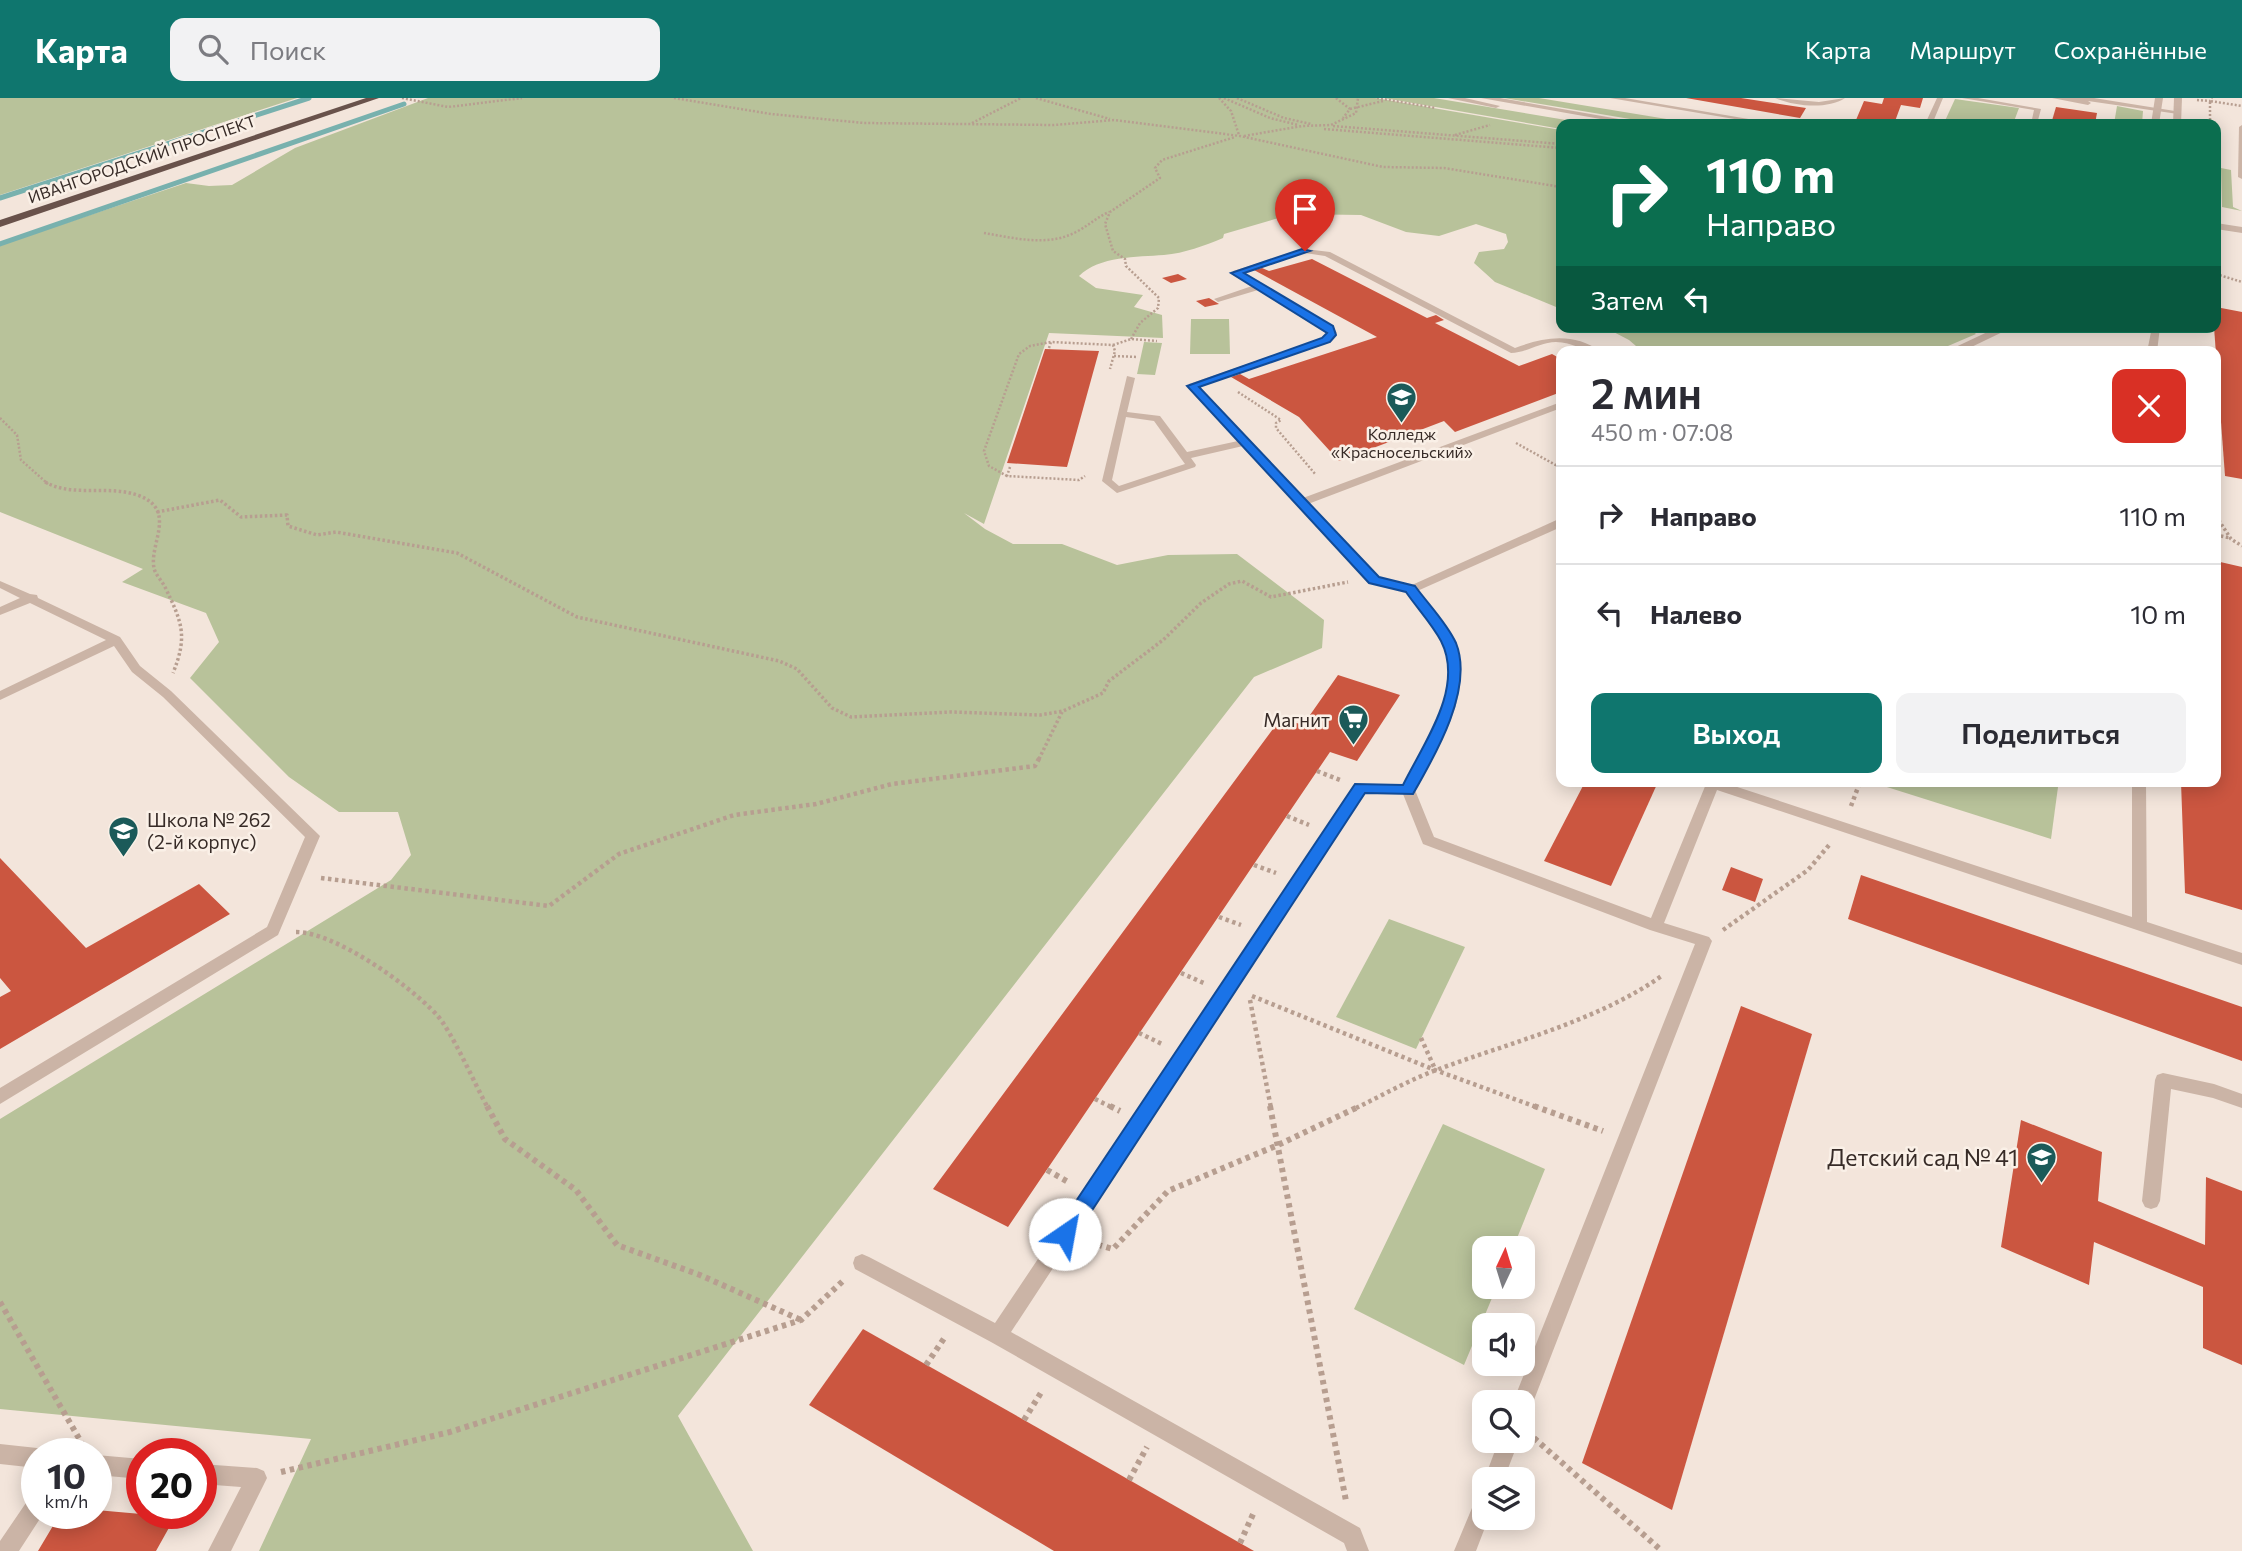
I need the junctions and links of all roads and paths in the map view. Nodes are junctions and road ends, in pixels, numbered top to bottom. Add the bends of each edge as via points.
1 (344, 98) edge
2 (375, 98) edge
3 (402, 98) edge
4 (522, 98) edge
5 (674, 98) edge
6 (1021, 98) edge
7 (1036, 98) edge
8 (1219, 98) edge
9 (1224, 98) edge
10 (1237, 98) edge
11 (1336, 98) edge
12 (1358, 98) edge
13 (1451, 98) edge
14 (1485, 98) edge
15 (1613, 98) edge
16 (1778, 98) edge
17 (1842, 98) edge
18 (1940, 98) edge
19 (1965, 98) edge
20 (2054, 98) edge
21 (2080, 98) edge
22 (2159, 98) edge
23 (2178, 98) edge
24 (1389, 100) dead end
25 (2095, 100) junction
26 (2242, 106) edge
27 (1359, 107) junction
28 (1258, 108) junction
29 (1250, 109) junction
30 (1350, 109) junction
31 (2157, 109) junction
32 (2178, 112) junction
33 (1578, 119) edge
34 (1613, 119) edge
35 (1744, 119) edge
36 (1931, 119) edge
37 (2035, 119) edge
38 (2156, 119) edge
39 (2177, 119) edge
40 (2210, 119) edge
41 (1114, 120) junction
42 (1296, 121) junction
43 (971, 124) junction
44 (1291, 124) junction
45 (1311, 124) junction
46 (1492, 124) dead end
47 (1329, 125) junction
48 (1302, 126) junction
49 (2242, 127) edge
50 (1240, 136) junction
51 (1447, 138) junction
52 (1556, 146) edge
53 (2242, 177) edge
54 (1556, 186) edge
55 (0, 212) edge
56 (1110, 212) junction
57 (2221, 221) edge
58 (0, 224) edge
59 (2242, 224) edge
60 (2221, 227) edge
61 (2242, 230) edge
62 (984, 233) dead end
63 (2221, 276) edge
64 (2241, 282) edge
65 (1258, 287) junction
66 (1218, 299) dead end
67 (1994, 333) edge
68 (1131, 339) junction
69 (1157, 341) dead end
70 (1051, 342) junction
71 (1113, 345) junction
72 (1583, 346) edge
73 (1965, 346) edge
74 (1049, 348) dead end
75 (1114, 356) junction
76 (1137, 357) dead end
77 (1109, 377) dead end
78 (1214, 377) junction
79 (1130, 378) dead end
80 (1556, 407) edge
81 (1122, 414) junction
82 (0, 418) edge
83 (1494, 430) junction
84 (1244, 443) junction
85 (1185, 456) junction
86 (1556, 465) edge
87 (1010, 467) dead end
88 (1093, 469) dead end
89 (1007, 476) junction
90 (1336, 490) junction
91 (1301, 503) junction
92 (157, 512) junction
93 (1556, 524) edge
94 (2221, 524) edge
95 (2221, 536) edge
96 (2231, 539) junction
97 (2242, 546) edge
98 (1374, 580) junction
99 (0, 584) edge
100 (1410, 589) junction
101 (33, 597) junction
102 (0, 611) edge
103 (116, 640) junction
104 (167, 694) junction
105 (0, 696) edge
106 (1063, 711) junction
107 (1711, 787) edge
108 (1725, 787) edge
109 (1858, 787) edge
110 (2139, 787) edge
111 (1408, 790) junction
112 (1849, 813) dead end
113 (1832, 842) dead end
114 (297, 875) junction
115 (1655, 926) junction
116 (2139, 926) junction
117 (273, 931) junction
118 (1721, 932) dead end
119 (2242, 959) edge
120 (1665, 973) dead end
121 (1421, 1038) dead end
122 (1436, 1070) junction
123 (0, 1097) edge
124 (2242, 1101) edge
125 (1627, 1139) junction
126 (1278, 1144) junction
127 (2151, 1201) dead end
128 (1065, 1234) junction
129 (862, 1263) joint
130 (0, 1302) edge
131 (960, 1315) junction
132 (801, 1321) junction
133 (998, 1335) junction
134 (926, 1365) dead end
135 (1056, 1368) junction
136 (1528, 1390) edge
137 (1024, 1420) dead end
138 (1158, 1426) junction
139 (79, 1438) edge
140 (1535, 1439) edge
141 (0, 1454) edge
142 (21, 1456) edge
143 (217, 1475) edge
144 (257, 1478) junction
145 (1129, 1480) dead end
146 (1265, 1487) junction
147 (21, 1528) edge
148 (1473, 1530) edge
149 (1240, 1543) dead end
150 (1355, 1543) edge
151 (6, 1551) edge
152 (219, 1551) edge
153 (1465, 1551) edge
154 (1662, 1551) edge

1 - 55 highway, ИВАНГОРОДСКИЙ ПРОСПЕКТ
2 - 58 highway, ИВАНГОРОДСКИЙ ПРОСПЕКТ
3 - 4 path via 448,107
5 - 43 path via 864,123
6 - 43 path
7 - 41 path
8 - 50 path via 1231,111
9 - 29 path
10 - 28 path
11 - 30 path
12 - 27 path
13 - 33 street
14 - 34 street
15 - 35 lane
16 - 17 lane via 1816,104
18 - 36 lane
19 - 37 lane via 2038,108
20 - 25 lane via 2078,103
21 - 25 lane
22 - 31 street
23 - 32 street
24 - 27 path
25 - 31 lane
26 - 40 path via 2210,101
27 - 30 path
27 - 47 path via 1348,119
28 - 29 path
28 - 42 path
29 - 44 path
30 - 45 path via 1340,120
31 - 32 lane
31 - 38 street
32 - 39 street
41 - 43 path
41 - 50 path
42 - 44 path
42 - 45 path
44 - 48 path
45 - 47 path
46 - 51 path
47 - 48 path
47 - 51 path
48 - 50 path
48 - 51 path
49 - 53 lane
50 - 54 path via 1383,167 1444,168
50 - 56 path via 1162,160 1155,168 1160,178
51 - 52 path
56 - 62 path via 1090,220 1077,233 1053,240
56 - 68 path via 1105,224 1113,251 1159,298 1158,308 1140,323
57 - 59 street
60 - 61 street
63 - 64 path
65 - 66 lane
65 - 72 lane via 1236,273 1317,251 1514,351 1561,337
65 - 78 lane via 1333,333 1326,340
67 - 73 street
68 - 69 path
68 - 71 path
70 - 71 path
70 - 74 path
70 - 89 path via 1018,354 984,451 989,466
71 - 75 path
75 - 76 path
75 - 77 path
78 - 84 lane via 1192,386
78 - 90 path via 1281,420 1276,428 1312,471
79 - 81 lane
80 - 83 lane
81 - 85 lane via 1157,418
81 - 85 lane via 1107,481 1117,490 1191,465
82 - 92 path via 14,426 22,444 21,460 39,479 59,490 140,496
83 - 86 path
83 - 90 lane
84 - 85 lane
84 - 91 lane
87 - 89 path
88 - 89 path via 1079,480
90 - 91 lane
91 - 98 lane
92 - 104 path via 160,526 154,568 166,582 183,646
92 - 106 path via 220,500 242,517 287,515 288,526 317,535 336,532 457,553 577,617 779,661 797,669 832,708 851,717
93 - 100 street
94 - 96 path
95 - 96 path
96 - 97 path
98 - 100 lane
98 - 106 path via 1305,588 1274,599 1242,581 1229,583 1109,681 1103,693
99 - 101 lane
100 - 111 lane via 1449,643 1455,670 1452,698
101 - 102 lane
101 - 103 lane
103 - 104 lane via 136,669
103 - 105 lane
104 - 114 lane via 313,836
106 - 114 path via 1035,766 892,784 816,804 734,815 619,854 549,905
107 - 115 lane
108 - 116 lane
109 - 112 path
110 - 116 lane
111 - 115 lane via 1428,840
111 - 128 lane via 1361,788
113 - 118 path via 1808,870
114 - 117 lane
115 - 125 lane via 1704,941
116 - 119 lane
117 - 123 lane
117 - 132 path via 314,932 363,956 437,1015 505,1139 576,1190 617,1245 700,1275
120 - 122 path via 1645,988 1555,1028
121 - 122 path
122 - 125 path
122 - 126 path
122 - 126 path via 1249,994
124 - 127 lane via 2163,1080
125 - 136 lane
126 - 128 path via 1168,1191 1113,1249
126 - 150 path
128 - 133 lane
129 - 131 lane
129 - 132 path
130 - 139 path
131 - 133 lane
131 - 134 path
132 - 144 path via 450,1432
133 - 135 lane
135 - 137 path
135 - 138 lane
138 - 145 path
138 - 146 lane
140 - 154 path
141 - 142 lane
143 - 144 lane
144 - 152 lane
146 - 149 path
146 - 150 lane
147 - 151 lane
148 - 153 lane

